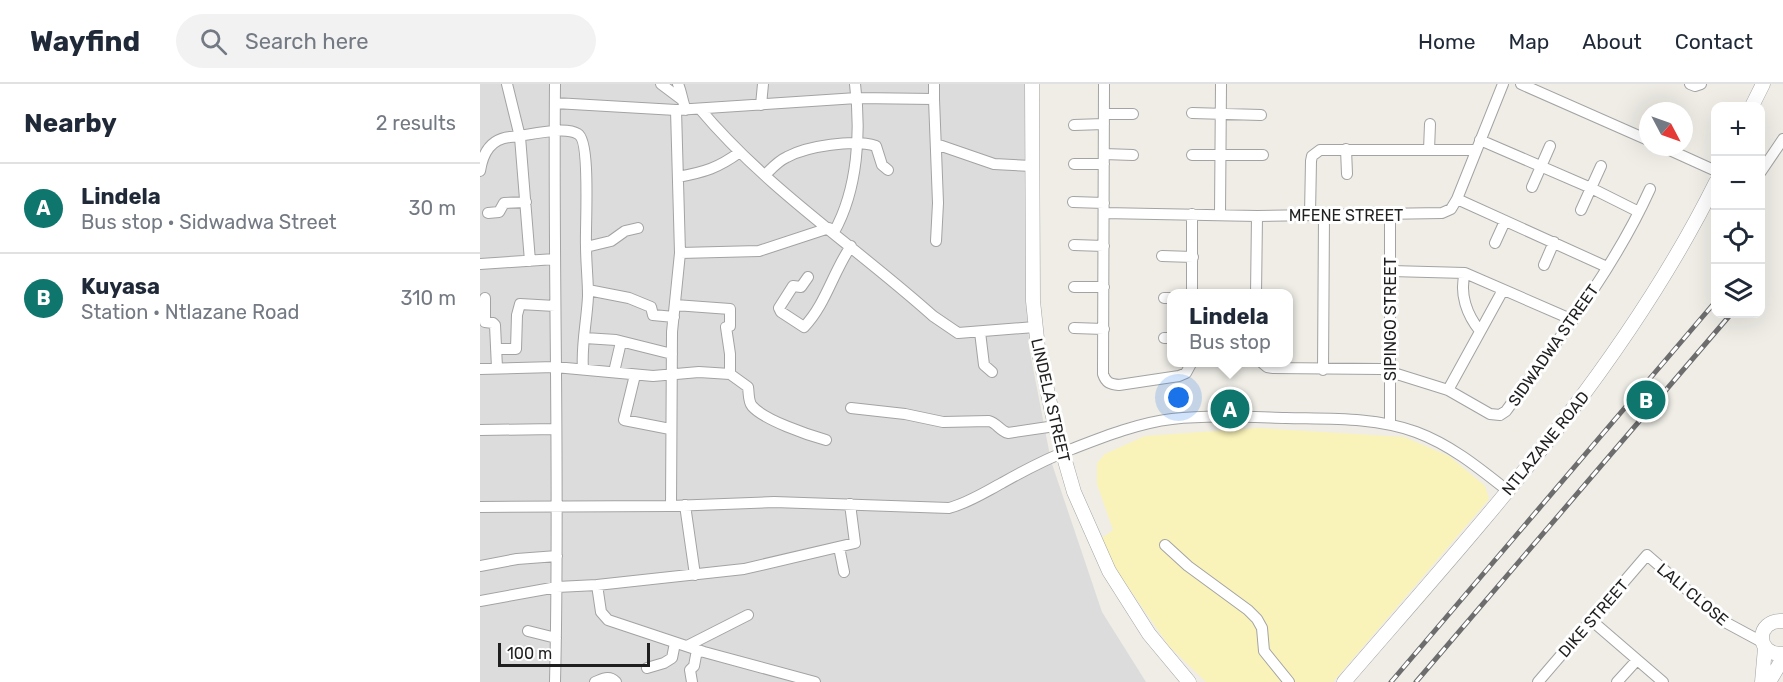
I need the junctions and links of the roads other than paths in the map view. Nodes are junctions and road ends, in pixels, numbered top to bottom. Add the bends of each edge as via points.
1 (507, 84) edge
2 (555, 84) edge
3 (661, 84) edge
4 (762, 84) edge
5 (855, 84) edge
6 (934, 84) edge
7 (1032, 84) edge
8 (1104, 84) edge
9 (1221, 84) edge
10 (1503, 84) edge
11 (1521, 84) edge
12 (1690, 84) edge
13 (1701, 84) edge
14 (1763, 84) edge
15 (683, 89) edge
16 (857, 98) junction
17 (934, 99) junction
18 (1754, 102) edge
19 (555, 103) junction
20 (761, 105) junction
21 (700, 109) junction
22 (681, 110) junction
23 (1192, 113) dead end
24 (1133, 114) dead end
25 (1221, 115) junction
26 (1261, 115) dead end
27 (1104, 119) junction
28 (1430, 124) dead end
29 (1074, 125) dead end
30 (555, 131) junction
31 (1639, 136) edge
32 (520, 137) junction
33 (1783, 139) edge
34 (486, 143) edge
35 (858, 144) junction
36 (936, 144) junction
37 (1478, 145) junction
38 (1550, 146) dead end
39 (1347, 149) junction
40 (1429, 150) junction
41 (740, 152) junction
42 (1133, 155) dead end
43 (1192, 155) dead end
44 (1222, 155) junction
45 (1263, 155) dead end
46 (1683, 156) edge
47 (1104, 159) junction
48 (1074, 164) dead end
49 (1032, 166) junction
50 (1541, 166) junction
51 (1601, 166) dead end
52 (1765, 167) edge
53 (1711, 169) edge
54 (888, 170) dead end
55 (480, 171) edge
56 (1347, 174) dead end
57 (765, 175) junction
58 (678, 177) junction
59 (1532, 187) dead end
60 (1591, 188) junction
61 (1650, 189) dead end
62 (1711, 191) edge
63 (1457, 199) junction
64 (526, 202) junction
65 (1073, 202) dead end
66 (1104, 208) junction
67 (1581, 210) dead end
68 (1639, 212) junction
69 (488, 213) dead end
70 (1192, 214) junction
71 (1220, 214) junction
72 (1310, 214) junction
73 (1324, 215) junction
74 (1390, 215) junction
75 (1257, 216) junction
76 (1505, 220) junction
77 (638, 228) dead end
78 (831, 230) junction
79 (936, 241) dead end
80 (1554, 242) junction
81 (1495, 243) dead end
82 (1074, 245) dead end
83 (851, 246) junction
84 (1104, 246) junction
85 (586, 247) junction
86 (680, 253) junction
87 (1162, 256) dead end
88 (1193, 257) junction
89 (555, 260) junction
90 (530, 261) junction
91 (480, 264) edge
92 (1544, 265) dead end
93 (1607, 267) junction
94 (1391, 271) junction
95 (1465, 273) junction
96 (808, 277) dead end
97 (1074, 287) dead end
98 (1104, 287) junction
99 (1192, 289) edge
100 (1256, 289) edge
101 (588, 290) junction
102 (1503, 290) junction
103 (485, 297) dead end
104 (675, 305) junction
105 (555, 306) junction
106 (674, 318) junction
107 (1573, 320) junction
108 (1035, 327) junction
109 (1074, 328) dead end
110 (1104, 329) junction
111 (1480, 331) junction
112 (980, 332) junction
113 (585, 338) junction
114 (621, 342) junction
115 (496, 349) junction
116 (672, 354) junction
117 (555, 367) junction
118 (1190, 367) edge
119 (1267, 367) edge
120 (497, 368) junction
121 (480, 369) edge
122 (583, 369) junction
123 (1323, 370) junction
124 (614, 372) junction
125 (992, 372) dead end
126 (1389, 372) junction
127 (730, 374) junction
128 (635, 375) junction
129 (672, 376) junction
130 (1448, 390) junction
131 (851, 408) dead end
132 (1390, 424) junction
133 (1055, 426) junction
134 (556, 429) junction
135 (670, 429) junction
136 (480, 430) edge
137 (826, 440) dead end
138 (1063, 453) junction
139 (1508, 491) junction
140 (850, 504) junction
141 (686, 505) junction
142 (556, 506) junction
143 (671, 506) junction
144 (480, 507) edge
145 (1165, 545) dead end
146 (839, 547) junction
147 (1647, 555) joint
148 (557, 556) junction
149 (480, 566) edge
150 (844, 572) dead end
151 (695, 575) junction
152 (597, 585) junction
153 (557, 587) junction
154 (480, 600) edge
155 (1783, 612) edge
156 (748, 615) dead end
157 (1591, 620) junction
158 (1773, 623) edge
159 (1741, 629) junction
160 (528, 632) dead end
161 (556, 638) junction
162 (675, 643) junction
163 (1764, 645) junction
164 (692, 648) junction
165 (1783, 656) edge
166 (1637, 660) junction
167 (647, 668) dead end
168 (555, 682) edge
169 (595, 682) edge
170 (616, 682) edge
171 (692, 682) edge
172 (815, 682) edge
173 (1189, 682) edge
174 (1289, 682) edge
175 (1344, 682) edge
176 (1538, 682) edge
177 (1617, 682) edge
178 (1663, 682) edge
179 (1762, 682) edge
180 (1769, 682) edge

1 - 32 street
2 - 19 street
3 - 15 street
4 - 20 street
5 - 16 street
6 - 17 street
7 - 49 street, LINDELA STREET
8 - 27 street
9 - 25 street
10 - 37 street
11 - 31 street
12 - 13 street
14 - 18 street
15 - 22 street
16 - 17 street
16 - 20 street
16 - 35 street
17 - 36 street
19 - 22 street
19 - 30 street
20 - 21 street
21 - 22 street
21 - 41 street
22 - 58 street
23 - 25 street
24 - 27 street
25 - 26 street
25 - 44 street
27 - 29 street
27 - 47 street
28 - 40 street
30 - 32 street
30 - 85 street via 578,133 583,140
30 - 89 street
32 - 34 street
32 - 64 street
33 - 52 street
34 - 55 street
35 - 54 street via 876,146 882,165
35 - 57 street via 797,152
35 - 78 street via 848,198
36 - 49 street via 994,164
36 - 79 street
37 - 40 street
37 - 50 street
37 - 63 street
38 - 50 street
39 - 40 street
39 - 56 street
39 - 72 street via 1324,149 1312,156
41 - 57 street
41 - 58 street via 705,172
42 - 47 street
43 - 44 street
44 - 45 street
44 - 71 street
46 - 53 street
47 - 48 street
47 - 66 street
49 - 108 street, LINDELA STREET
50 - 59 street
50 - 60 street
51 - 60 street
57 - 78 street
58 - 86 street
60 - 67 street
60 - 68 street
61 - 68 street, SIDWADWA STREET
62 - 139 street, NTLAZANE ROAD via 1635,321 1571,413
63 - 74 street, MFENE STREET via 1451,209 1442,213
63 - 76 street
64 - 69 street via 504,203 499,212
64 - 90 street
65 - 66 street, MFENE STREET
66 - 70 street, MFENE STREET
66 - 84 street
68 - 93 street, SIDWADWA STREET
70 - 71 street, MFENE STREET
70 - 88 street
71 - 75 street, MFENE STREET
72 - 73 street, MFENE STREET
72 - 75 street, MFENE STREET
73 - 74 street, MFENE STREET
73 - 123 street
74 - 94 street, SIPINGO STREET
75 - 100 street
76 - 80 street
76 - 81 street
77 - 85 street
78 - 83 street
78 - 86 street via 759,252
80 - 92 street
80 - 93 street
82 - 84 street
83 - 96 street via 821,304 804,327 779,308 792,286 801,287
83 - 112 street via 957,333
84 - 98 street
85 - 101 street
86 - 104 street
87 - 88 street
88 - 99 street
89 - 90 street
89 - 105 street
90 - 91 street
93 - 107 street, SIDWADWA STREET
94 - 95 street
94 - 126 street, SIPINGO STREET
95 - 102 street
95 - 111 street via 1467,311
97 - 98 street
98 - 110 street
101 - 106 street via 629,298 651,307 652,315
101 - 113 street
102 - 107 street
102 - 111 street
103 - 115 street via 484,320 495,325
104 - 106 street
104 - 127 street via 730,309 730,325 726,327
105 - 115 street via 520,304 516,349
105 - 117 street
106 - 116 street
107 - 130 street, SIDWADWA STREET via 1500,416
108 - 112 street
108 - 133 street, LINDELA STREET
109 - 110 street
110 - 118 street via 1103,374 1110,384 1179,376
111 - 130 street
112 - 125 street via 984,365
113 - 114 street
113 - 122 street
114 - 116 street
114 - 124 street
115 - 120 street
116 - 129 street
117 - 120 street
117 - 122 street
117 - 134 street
119 - 123 street, SIDWADWA STREET
120 - 121 street
122 - 124 street
123 - 126 street, SIDWADWA STREET
124 - 128 street
126 - 130 street, SIDWADWA STREET
126 - 132 street, SIPINGO STREET
127 - 129 street via 699,372
127 - 137 street via 748,387 750,402 759,411 799,432
128 - 129 street
128 - 135 street via 624,420
129 - 135 street
131 - 133 street via 943,422 989,421 1008,433
132 - 138 street via 1362,420 1171,419 1132,428
132 - 139 street via 1448,447
133 - 138 street, LINDELA STREET
134 - 136 street
134 - 142 street
135 - 143 street
138 - 140 street via 949,508
138 - 173 street, LINDELA STREET via 1074,492 1109,571 1149,634
139 - 175 street, NTLAZANE ROAD
140 - 141 street via 774,501
140 - 146 street via 855,543
141 - 143 street
141 - 151 street
142 - 143 street
142 - 144 street
142 - 148 street
145 - 174 street via 1257,619 1264,651
146 - 150 street
146 - 151 street via 744,569
147 - 157 street, DIKE STREET
147 - 159 street, LALI CLOSE via 1723,621
148 - 149 street
148 - 153 street
151 - 152 street
152 - 153 street
152 - 162 street via 601,612 606,618
153 - 154 street
153 - 161 street
155 - 158 street
156 - 164 street
157 - 166 street
157 - 176 street, DIKE STREET
158 - 159 street, LALI CLOSE
158 - 163 street via 1762,634
159 - 163 street, LALI CLOSE
160 - 161 street
161 - 168 street
162 - 164 street
162 - 167 street via 672,658
163 - 165 street
163 - 179 street
164 - 171 street
164 - 172 street
165 - 180 street
166 - 177 street
166 - 178 street
169 - 170 street via 607,678

